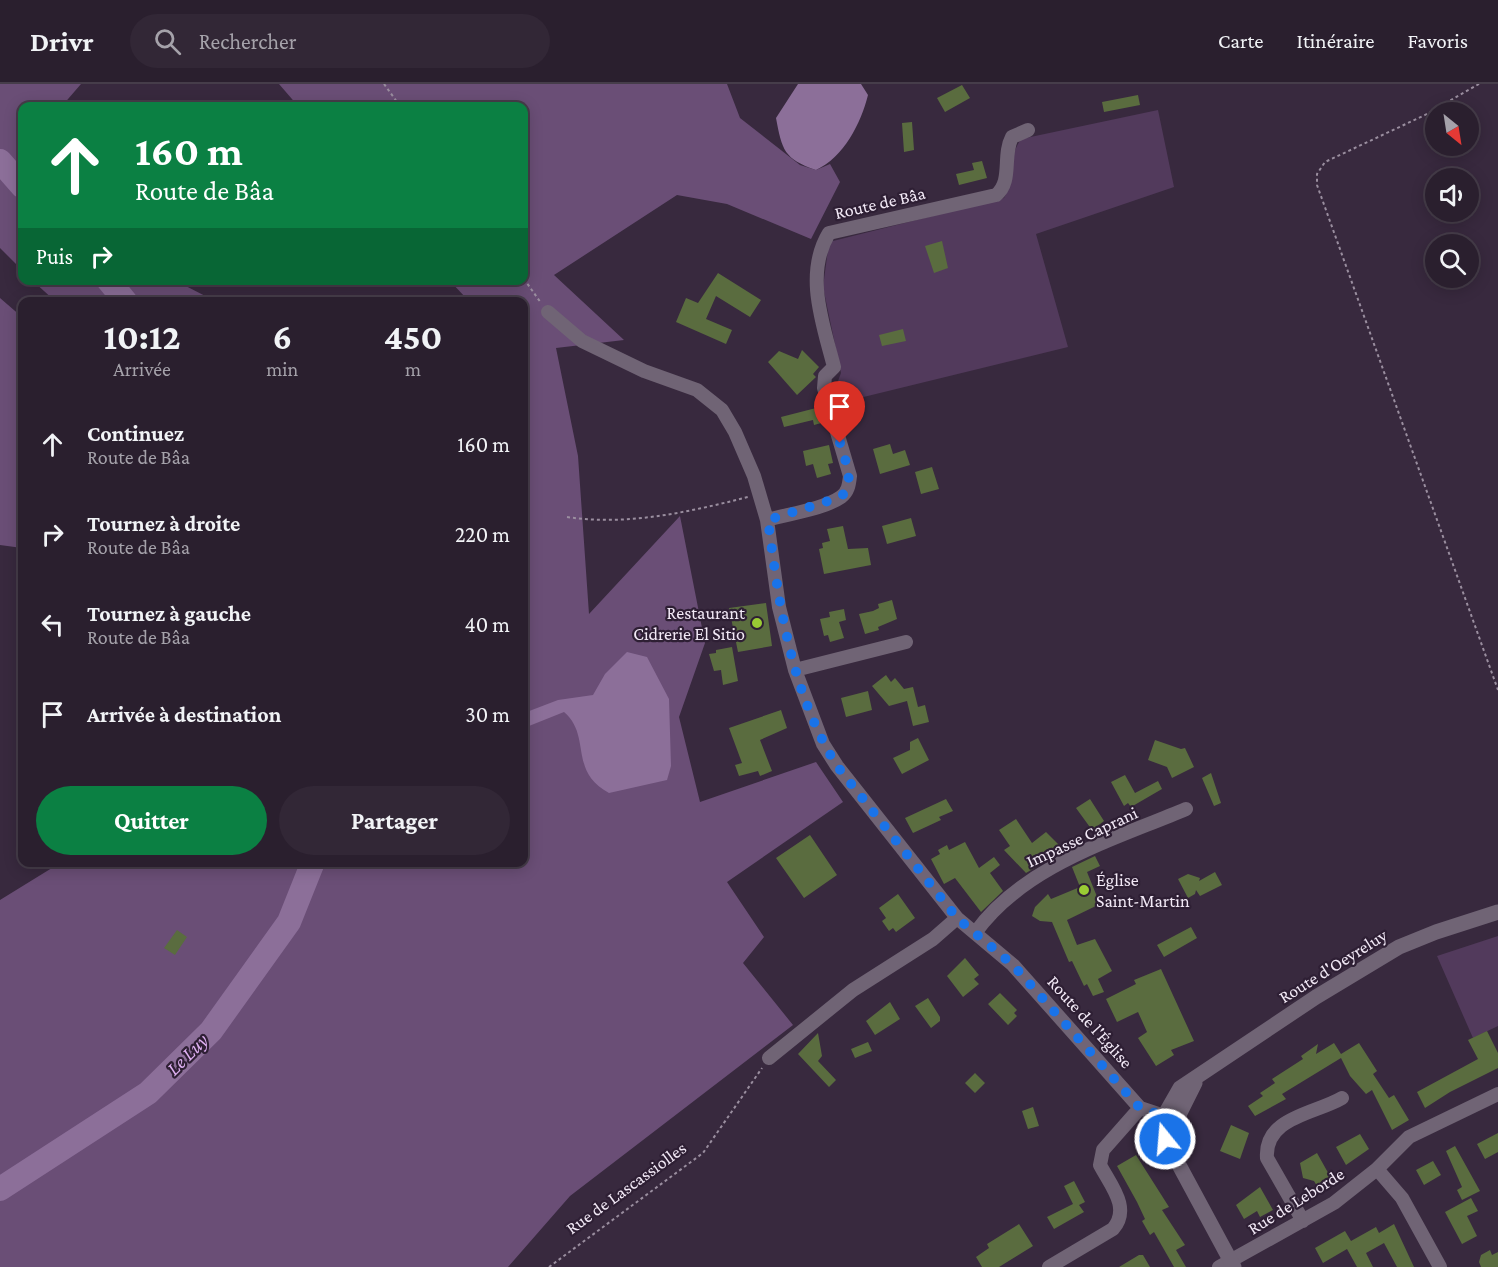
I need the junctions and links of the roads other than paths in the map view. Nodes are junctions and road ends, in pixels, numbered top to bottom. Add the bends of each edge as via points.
1 (1028, 130) dead end
2 (548, 312) road end
3 (768, 520) junction
4 (906, 642) dead end
5 (795, 670) junction
6 (1186, 809) dead end
7 (1498, 912) edge
8 (957, 918) junction
9 (975, 933) junction
10 (769, 1058) road end
11 (1498, 1094) edge
12 (1342, 1098) dead end
13 (1140, 1108) junction
14 (1171, 1116) junction
15 (1377, 1169) junction
16 (1303, 1221) junction
17 (1228, 1265) edge
18 (1049, 1267) edge
19 (1440, 1267) edge

1 - 3 street, Route de Bâa via 1012,137 1006,148 1006,182 996,195 829,234 820,249 815,283 834,367 825,376 824,388 850,476 848,489 830,502
2 - 3 street via 582,340 644,370 698,390 722,411 735,432
3 - 5 street via 779,606
4 - 5 street
5 - 8 street via 812,719 837,766
6 - 9 street, Impasse Caprani via 1032,879
7 - 14 street, Route d'Oeyreluy via 1399,947 1316,997 1199,1076
8 - 9 street, Route de l'Église
8 - 10 street via 933,939 853,990
9 - 13 street, Route de l'Église via 1013,965
11 - 15 street, Rue de Leborde via 1409,1137
12 - 16 street via 1284,1124 1267,1147 1268,1158
13 - 14 street, Route de l'Église
13 - 18 street via 1103,1149 1100,1166 1122,1207 1120,1220 1113,1229
14 - 17 street via 1176,1156
15 - 16 street, Rue de Leborde via 1334,1203
15 - 19 street via 1402,1198
16 - 17 street, Rue de Leborde

